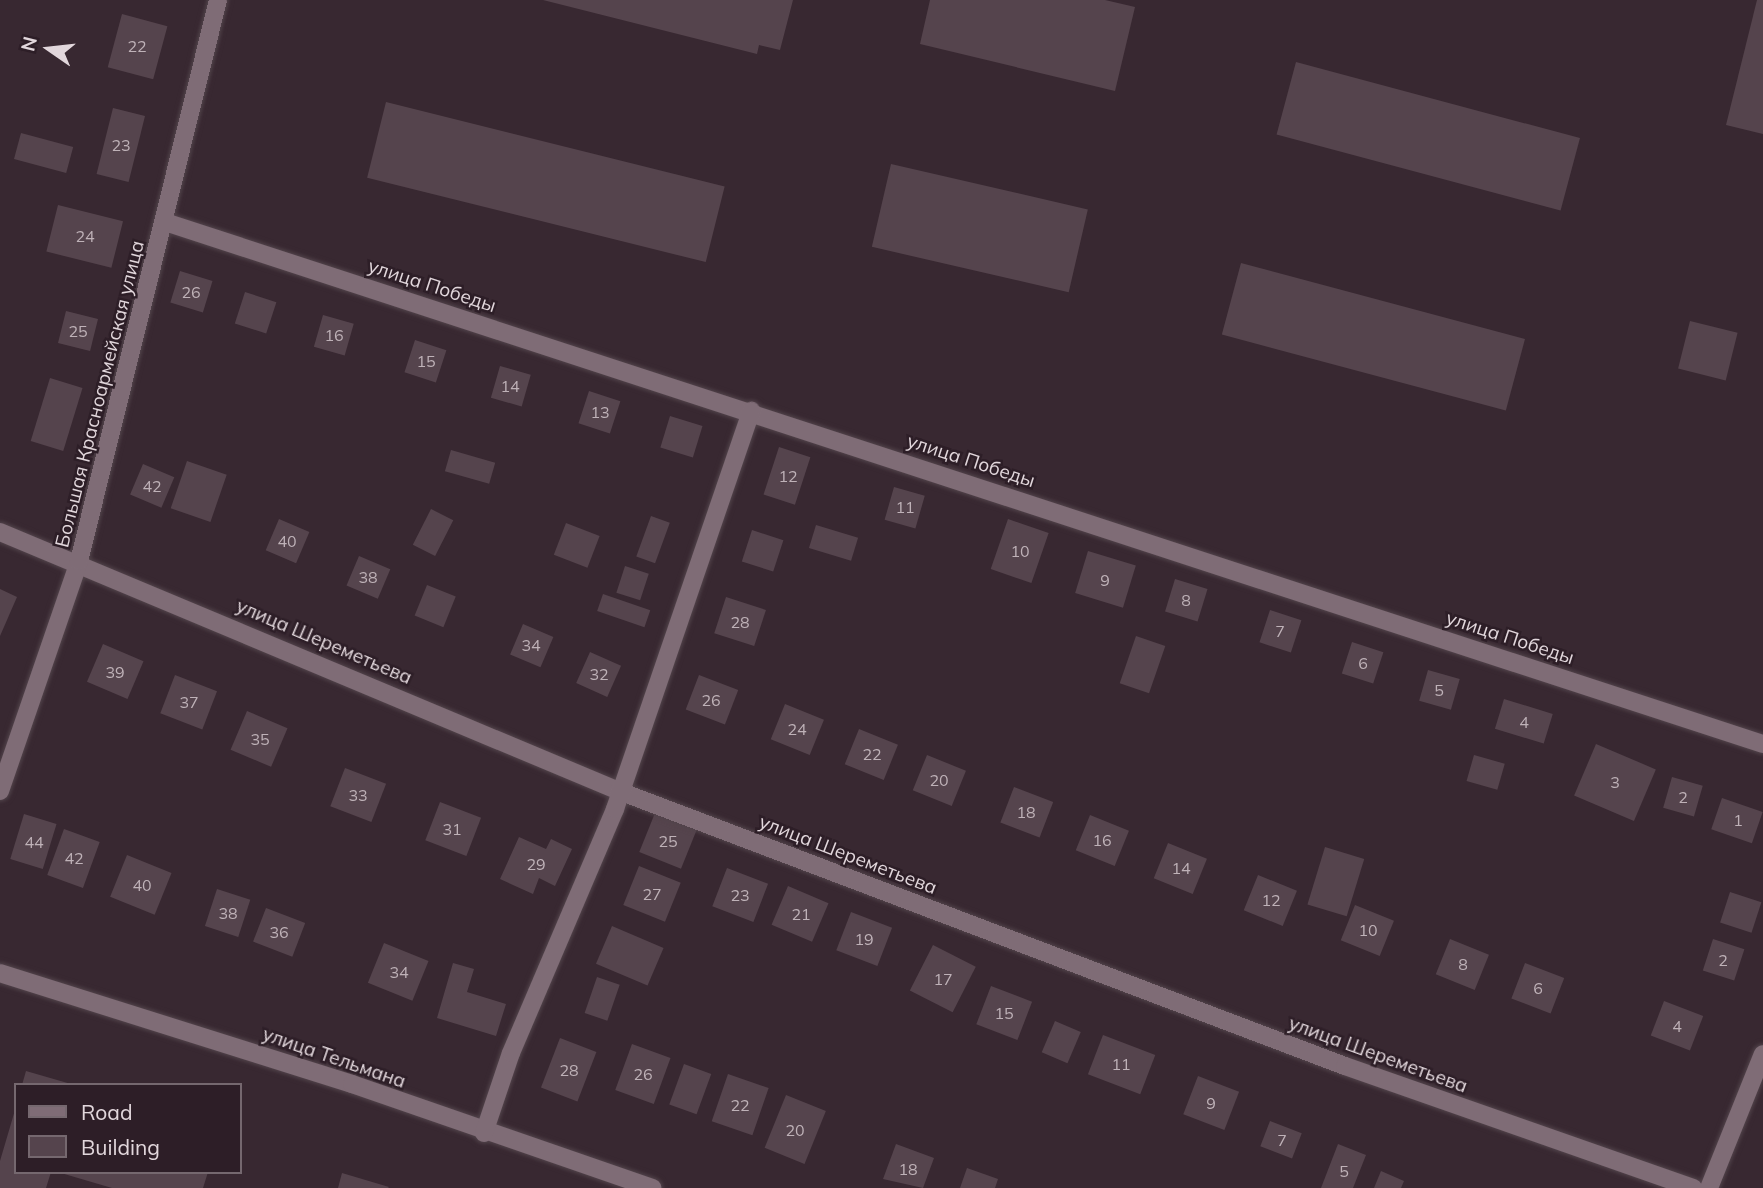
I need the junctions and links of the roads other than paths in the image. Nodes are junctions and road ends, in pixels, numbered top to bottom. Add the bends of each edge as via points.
1 (218, 0) edge
2 (165, 222) junction
3 (751, 411) junction
4 (0, 532) edge
5 (79, 561) junction
6 (1763, 744) edge
7 (0, 791) edge
8 (619, 791) junction
9 (0, 973) edge
10 (1763, 1054) edge
11 (484, 1133) junction
12 (653, 1188) edge
13 (1693, 1188) edge
14 (1709, 1188) edge

1 - 2 street, Большая Красноармейская улица
2 - 3 street, улица Победы
2 - 5 street, Большая Красноармейская улица
3 - 6 street, улица Победы
3 - 8 street
4 - 5 street, улица Шереметьева
5 - 7 street, Большая Красноармейская улица
5 - 8 street, улица Шереметьева
8 - 11 street
8 - 13 street, улица Шереметьева via 1345,1066
9 - 11 street, улица Тельмана via 352,1084
10 - 14 street
11 - 12 street, улица Тельмана

